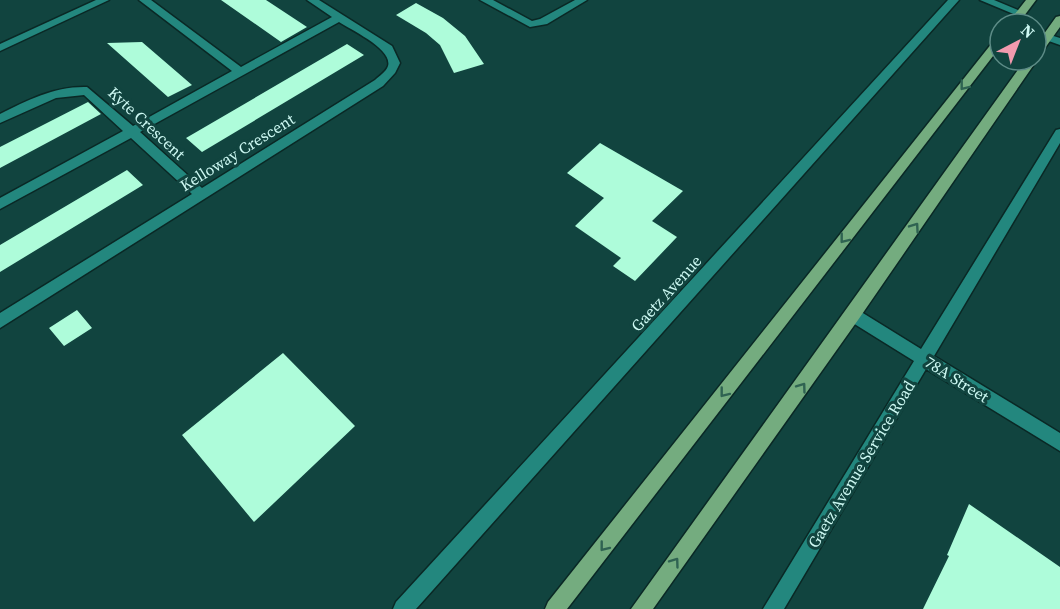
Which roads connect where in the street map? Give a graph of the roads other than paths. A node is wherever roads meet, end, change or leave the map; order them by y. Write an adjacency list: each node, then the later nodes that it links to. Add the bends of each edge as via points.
1 (104, 0): 14 (street)
2 (144, 0): 16 (street)
3 (312, 0): 11 (street, Kelloway Crescent)
4 (485, 0): 5 (street, via 530,24 543,22)
5 (582, 0)
6 (954, 0): 27 (street, Gaetz Avenue)
7 (985, 0): 9 (street)
8 (1031, 0): 10 (main road)
9 (1017, 12)
10 (1021, 12)
11 (340, 17): 16 (street); 21 (street, Kelloway Crescent, via 395,56 389,74)
12 (1060, 19): 13 (main road)
13 (1048, 36)
14 (0, 48)
15 (988, 54): 28 (main road, one-way to 28)
16 (239, 71): 19 (street)
17 (1023, 72): 23 (main road, one-way to 17)
18 (0, 119): 19 (street, Kyte Crescent, via 47,96 75,89 95,96)
19 (132, 131): 21 (street, Kyte Crescent); 22 (street)
20 (1060, 133): 25 (street, Gaetz Avenue Service Road)
21 (200, 195): 24 (street, Kelloway Crescent)
22 (0, 204)
23 (853, 315): 25 (street, 78A Street); 29 (main road, one-way to 23)
24 (0, 321)
25 (925, 360): 26 (street, 78A Street); 30 (street, Gaetz Avenue Service Road)
26 (1060, 443)
27 (403, 609)
28 (555, 609)
29 (641, 609)
30 (773, 609)

